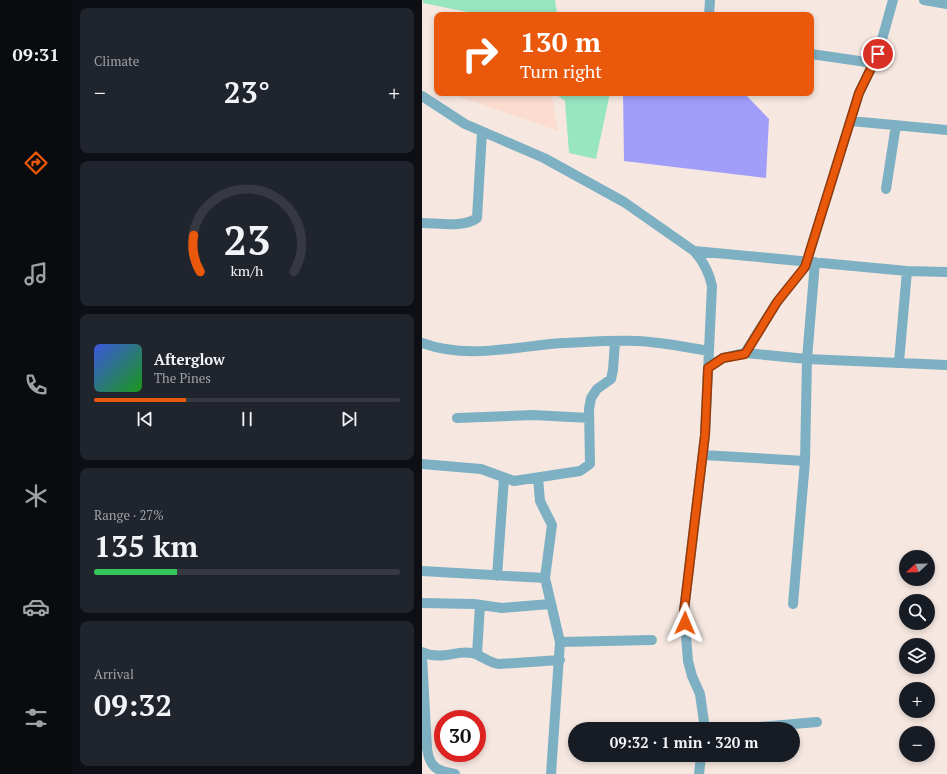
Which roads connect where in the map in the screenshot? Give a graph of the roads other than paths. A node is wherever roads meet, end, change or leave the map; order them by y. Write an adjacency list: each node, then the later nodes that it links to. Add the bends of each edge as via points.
1 (710, 0): 5 (street)
2 (893, 0): 7 (street, via 878,54)
3 (924, 0): 4 (street)
4 (947, 4)
5 (709, 12)
6 (814, 54): 7 (street)
7 (873, 63): 9 (street)
8 (422, 96): 12 (street)
9 (850, 121): 10 (street); 16 (street)
10 (896, 125): 11 (street); 13 (street)
11 (947, 130)
12 (482, 132): 14 (street, via 477,218 472,222 461,223); 15 (street, via 544,158 624,202)
13 (886, 189)
14 (422, 223)
15 (694, 252): 16 (street); 21 (street, via 709,273 712,286)
16 (811, 262): 17 (street); 22 (street, via 777,302); 23 (street)
17 (907, 271): 18 (street); 24 (street)
18 (947, 272)
19 (615, 342): 20 (street, via 563,343 520,349 464,352 439,350); 21 (street, via 653,342); 28 (street, via 611,378 590,398)
20 (422, 343)
21 (709, 351): 26 (street)
22 (745, 354): 23 (street); 26 (street, via 723,358)
23 (807, 359): 24 (street); 30 (street)
24 (899, 362): 25 (street)
25 (947, 365)
26 (708, 368): 29 (street)
27 (457, 418): 28 (street, via 533,415)
28 (589, 418): 33 (street, via 591,454 587,468 580,472)
29 (703, 455): 30 (street); 47 (street, via 684,611 688,661 700,694)
30 (805, 461): 39 (street)
31 (422, 464): 32 (street, via 481,469)
32 (504, 478): 33 (street, via 514,481); 35 (street)
33 (538, 478): 36 (street, via 540,501 552,525)
34 (422, 570): 35 (street)
35 (497, 576): 36 (street)
36 (545, 578): 38 (street)
37 (422, 603): 40 (street)
38 (550, 604): 40 (street, via 502,608); 42 (street)
39 (792, 604)
40 (480, 605): 44 (street)
41 (652, 640): 42 (street)
42 (560, 642): 46 (street)
43 (422, 652): 44 (street, via 439,657)
44 (477, 654): 46 (street, via 490,663 499,664)
45 (422, 656): 52 (street, via 429,762 437,769)
46 (560, 660): 53 (street)
47 (704, 722)
48 (817, 722): 49 (street)
49 (800, 723)
50 (701, 762): 51 (street)
51 (702, 772)
52 (455, 774)
53 (551, 774)

